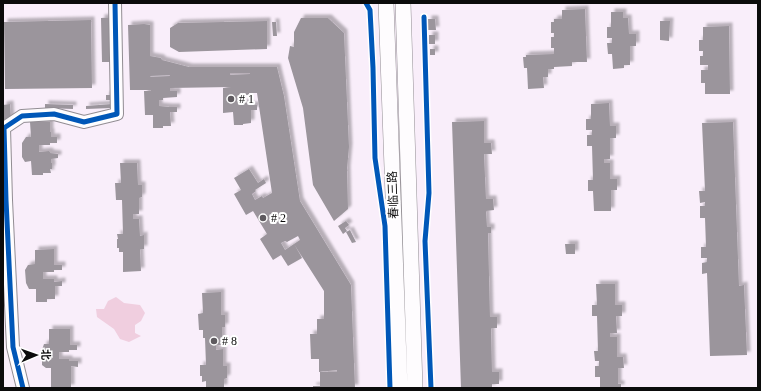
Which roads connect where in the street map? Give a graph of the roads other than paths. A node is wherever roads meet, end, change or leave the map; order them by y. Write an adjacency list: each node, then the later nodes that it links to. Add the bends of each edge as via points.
1 (115, 3): 4 (street, via 117,114 84,122 54,114 22,116 4,128 13,347)
2 (386, 3): 5 (street, 春临三路)
3 (403, 3): 6 (street, 春临三路)
4 (24, 388)
5 (400, 388)
6 (416, 388)

